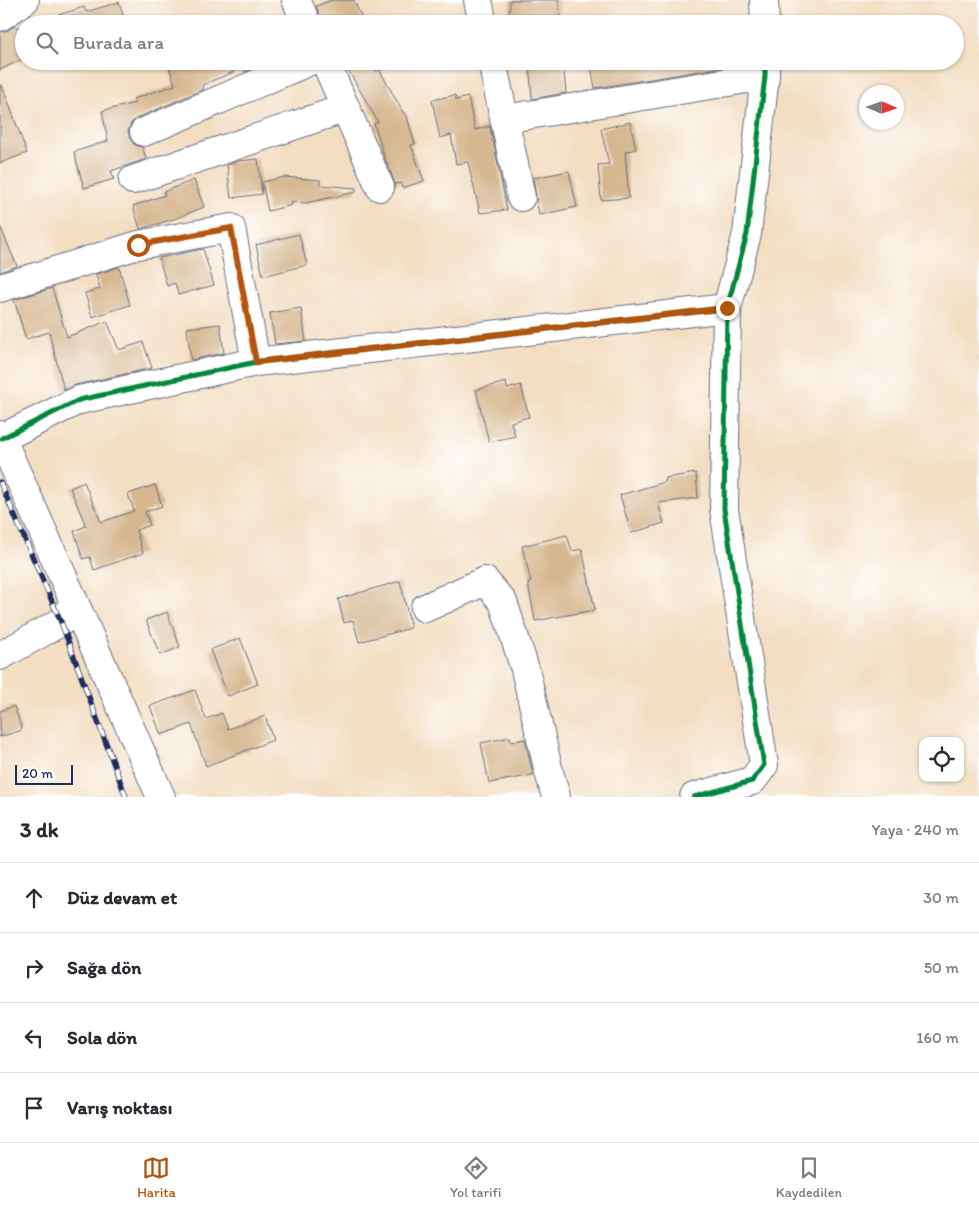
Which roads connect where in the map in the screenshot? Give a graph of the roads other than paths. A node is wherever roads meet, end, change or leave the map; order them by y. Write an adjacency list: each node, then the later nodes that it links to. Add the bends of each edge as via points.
1 (296, 0): 4 (street)
2 (478, 0): 5 (street)
3 (764, 0): 6 (street)
4 (303, 15)
5 (481, 15)
6 (765, 15)
7 (289, 70): 14 (street)
8 (329, 70): 12 (street)
9 (494, 70): 13 (street)
10 (760, 70): 13 (street)
11 (765, 70): 19 (street, via 748,234)
12 (346, 108): 15 (street); 16 (street)
13 (504, 119): 17 (street)
14 (144, 132)
15 (133, 180)
16 (380, 187)
17 (521, 197)
18 (0, 288): 20 (street, via 138,245 231,228)
19 (727, 308): 20 (street); 27 (street, via 724,509 764,765 752,781)
20 (256, 362): 21 (street, via 79,400)
21 (1, 437): 22 (street)
22 (73, 600): 24 (street, via 70,611 61,622); 25 (street)
23 (425, 608): 26 (street, via 485,580 503,602 525,669)
24 (8, 651)
25 (161, 797)
26 (556, 797)
27 (694, 797)

